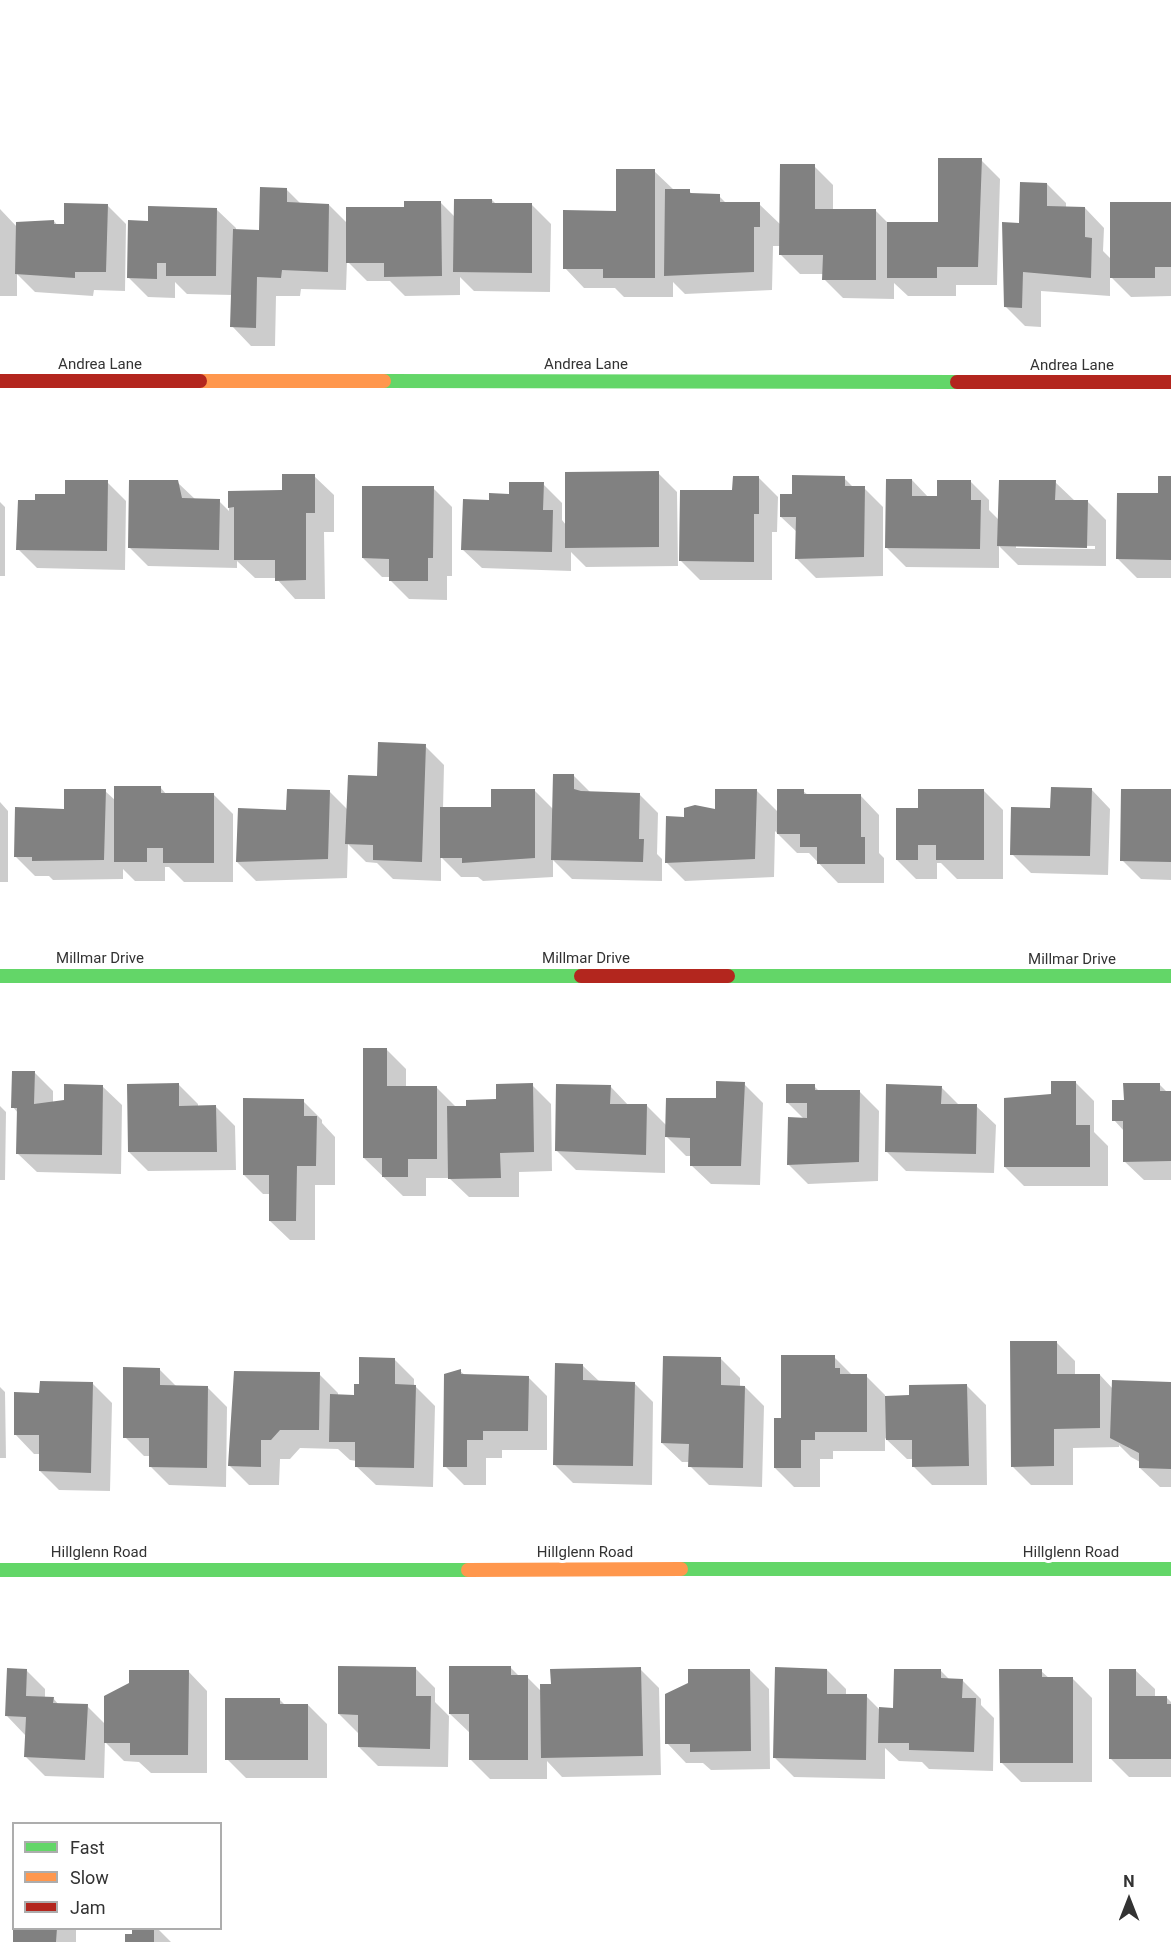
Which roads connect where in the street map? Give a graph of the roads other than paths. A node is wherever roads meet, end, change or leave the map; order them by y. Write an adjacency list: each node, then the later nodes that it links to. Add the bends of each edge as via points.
1 (0, 381): 2 (street, Andrea Lane)
2 (1171, 382)
3 (0, 976): 4 (street, Millmar Drive)
4 (1171, 976)
5 (1171, 1569): 6 (street, Hillglenn Road)
6 (0, 1570)

